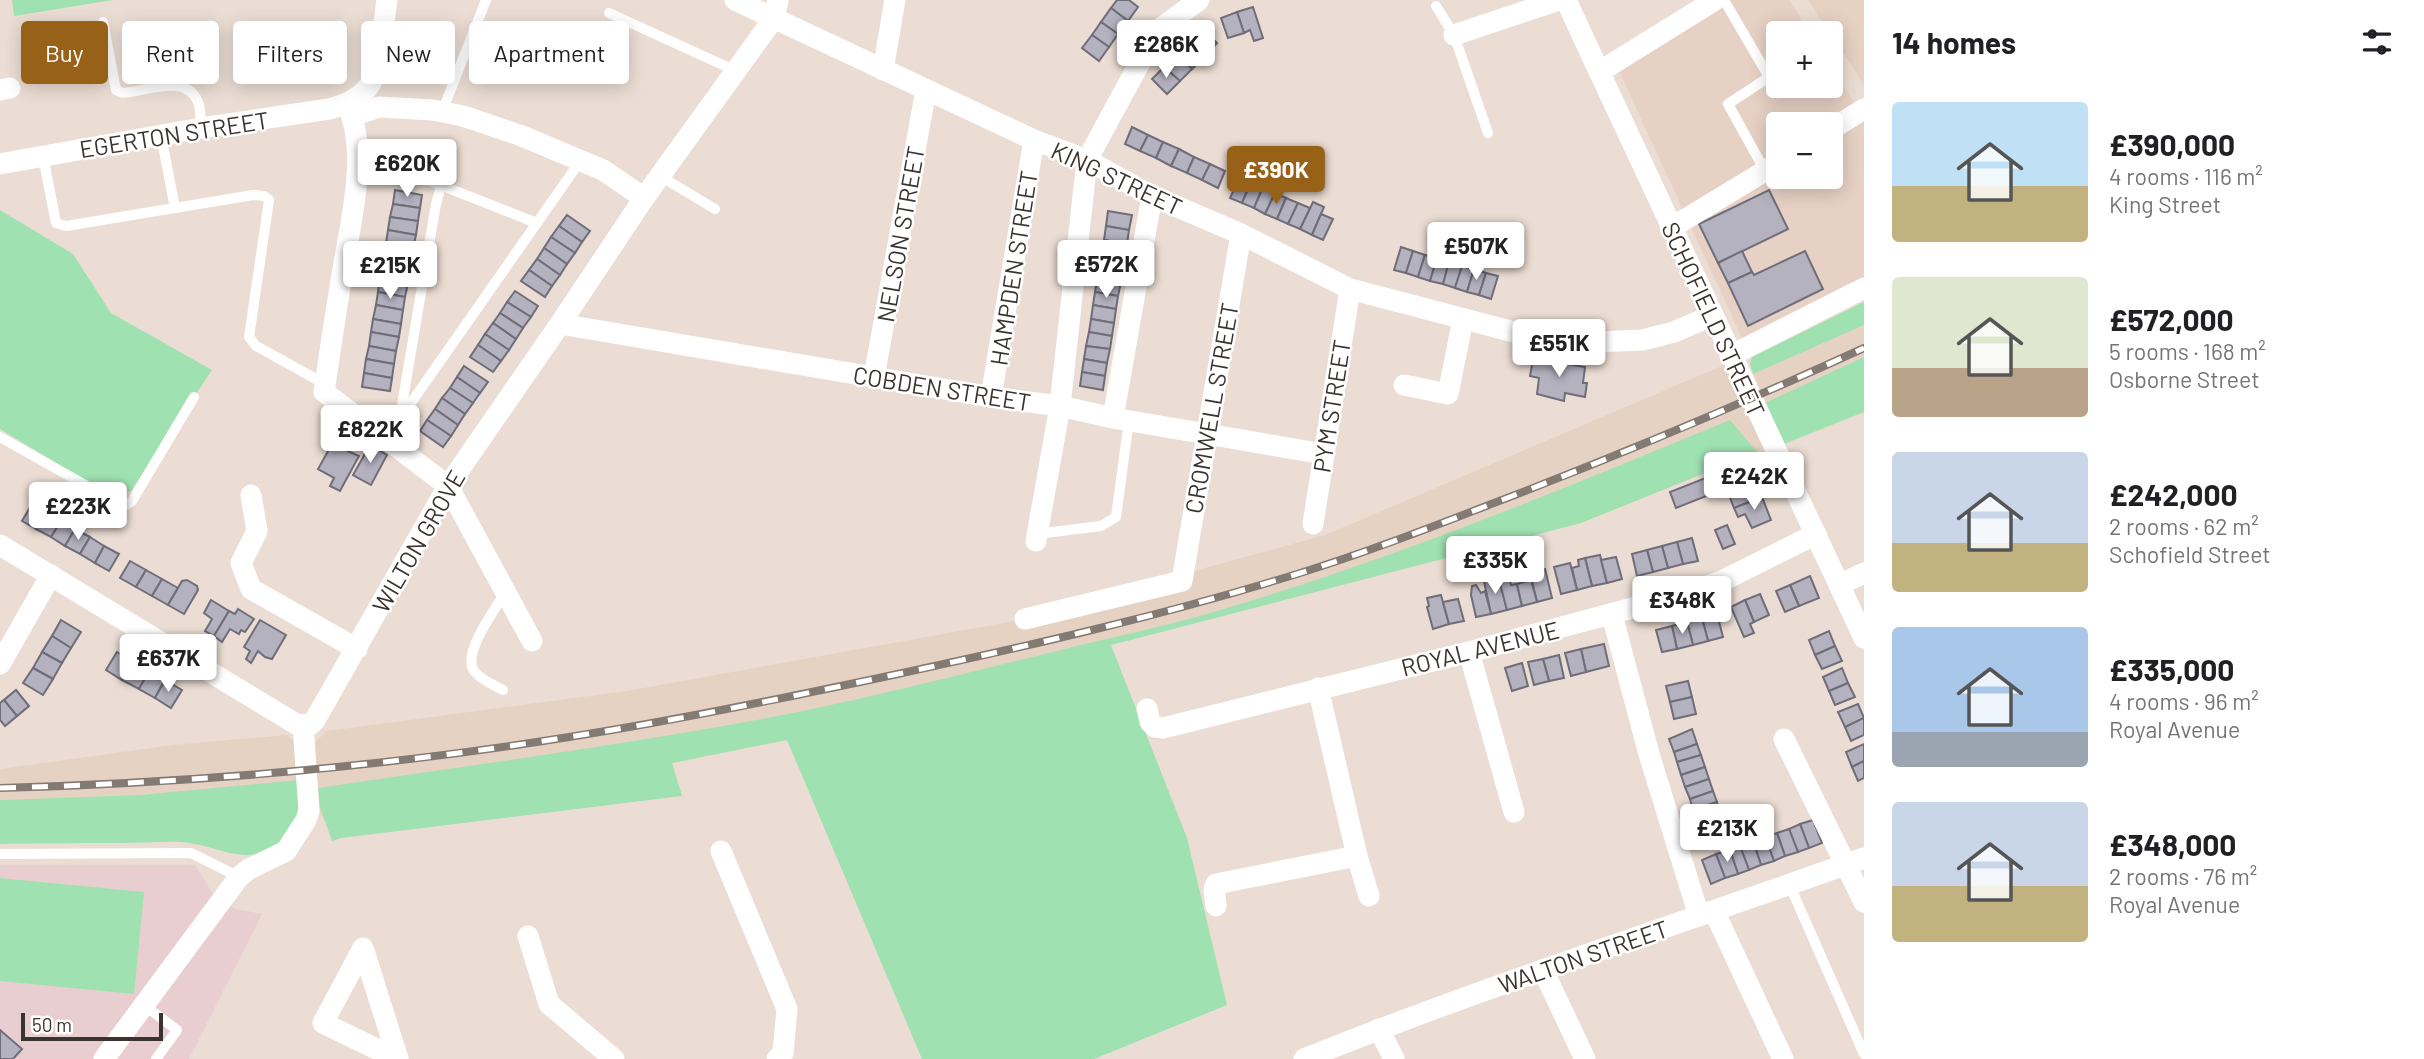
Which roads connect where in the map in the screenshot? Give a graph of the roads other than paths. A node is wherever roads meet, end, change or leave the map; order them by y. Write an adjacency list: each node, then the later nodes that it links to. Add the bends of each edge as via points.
1 (387, 0): 20 (street, via 372,82)
2 (486, 0): 21 (lane)
3 (735, 0): 11 (street, KING STREET)
4 (895, 0): 15 (street)
5 (1199, 0): 30 (street, via 1157,31)
6 (1559, 0): 13 (street)
7 (1566, 0): 17 (street, SCHOFIELD STREET)
8 (1715, 0): 17 (street)
9 (1724, 0): 28 (lane, via 1769,77 1728,104)
10 (1436, 6): 13 (lane)
11 (776, 9): 15 (street, KING STREET); 16 (street, WILTON GROVE)
12 (609, 13): 16 (lane)
13 (1454, 35): 24 (lane)
14 (108, 48): 23 (lane, via 116,90 186,87 198,103)
15 (883, 70): 18 (street, KING STREET)
16 (736, 71): 34 (street, WILTON GROVE)
17 (1599, 72): 41 (street, SCHOFIELD STREET)
18 (926, 90): 26 (street, KING STREET); 49 (street, NELSON STREET)
19 (1864, 109): 22 (street)
20 (350, 110): 21 (street, EGERTON STREET, via 379,107); 23 (street, EGERTON STREET, via 329,109); 32 (street)
21 (442, 112): 29 (street, EGERTON STREET, via 522,136)
22 (1843, 122)
23 (201, 128): 25 (street, EGERTON STREET)
24 (1488, 133)
25 (161, 135): 27 (street, EGERTON STREET); 38 (lane)
26 (1034, 140): 30 (street, KING STREET); 53 (street, HAMPDEN STREET)
27 (43, 156): 31 (street, EGERTON STREET); 38 (lane, via 56,223 66,226)
28 (1766, 158)
29 (580, 160): 37 (street, EGERTON STREET); 40 (lane)
30 (1087, 160): 36 (street, KING STREET); 54 (street)
31 (0, 164)
32 (356, 170): 35 (lane); 50 (street)
33 (1766, 171): 41 (street)
34 (660, 176): 37 (street, WILTON GROVE); 39 (lane)
35 (441, 186): 40 (lane); 56 (lane)
36 (1152, 196): 42 (street, KING STREET); 55 (street)
37 (644, 198): 47 (street, WILTON GROVE)
38 (175, 208): 50 (lane, via 253,195 269,200 249,337 256,346)
39 (715, 209)
40 (537, 223): 56 (lane)
41 (1671, 228): 45 (street, SCHOFIELD STREET)
42 (1241, 234): 44 (street, KING STREET); 57 (street, CROMWELL STREET)
43 (1864, 288): 48 (street)
44 (1350, 289): 46 (street, KING STREET); 60 (street, PYM STREET)
45 (1711, 316): 46 (street, KING STREET, via 1642,340 1574,343); 48 (street, SCHOFIELD STREET)
46 (1463, 319): 51 (street, via 1448,394)
47 (560, 324): 49 (street, COBDEN STREET); 61 (street, WILTON GROVE)
48 (1730, 356): 64 (street, SCHOFIELD STREET)
49 (874, 377): 53 (street, COBDEN STREET)
50 (325, 384): 59 (street, via 324,391)
51 (1405, 385)
52 (194, 397): 58 (lane, via 126,505)
53 (992, 397): 54 (street, COBDEN STREET)
54 (1060, 406): 55 (street, COBDEN STREET); 65 (street)
55 (1121, 419): 57 (street, COBDEN STREET); 65 (lane, via 1116,517 1101,526)
56 (399, 421): 59 (lane)
57 (1207, 434): 60 (street, COBDEN STREET); 72 (street, CROMWELL STREET, via 1182,581)
58 (0, 436)
59 (387, 441): 61 (street)
60 (1324, 454): 63 (street, PYM STREET)
61 (447, 486): 70 (street); 75 (street, WILTON GROVE)
62 (251, 495): 75 (street, via 257,531 241,563 251,589)
63 (1313, 524)
64 (1816, 534): 69 (street, SCHOFIELD STREET); 71 (street, ROYAL AVENUE, via 1723,581)
65 (1036, 538)
66 (0, 545): 68 (street)
67 (1864, 573): 69 (street)
68 (51, 575): 77 (street); 81 (street)
69 (1839, 585): 73 (street, SCHOFIELD STREET)
70 (505, 592): 74 (street); 79 (lane, via 471,652 470,664 476,674)
71 (1612, 615): 76 (street, ROYAL AVENUE); 93 (street, via 1648,754)
72 (1025, 618)
73 (1864, 638)
74 (532, 641)
75 (357, 649): 81 (street, WILTON GROVE, via 316,720)
76 (1469, 652): 78 (street, ROYAL AVENUE); 83 (street)
77 (0, 664)
78 (1318, 688): 80 (street, ROYAL AVENUE, via 1163,728 1150,722); 86 (street)
79 (503, 690)
80 (1147, 709)
81 (303, 725): 88 (street, via 306,820 286,851)
82 (1784, 739): 87 (street)
83 (1514, 812)
84 (721, 850): 103 (street, via 787,1009 783,1053)
85 (0, 854): 88 (lane, via 191,853)
86 (1357, 856): 90 (street); 92 (street, via 1216,884)
87 (1855, 861): 89 (street, WALTON STREET); 91 (street)
88 (239, 877): 96 (street)
89 (1790, 886): 93 (street, WALTON STREET); 98 (lane)
90 (1369, 896)
91 (1864, 902)
92 (1216, 906)
93 (1707, 913): 95 (street, WALTON STREET); 107 (street)
94 (528, 936): 102 (street, via 549,1004)
95 (1544, 970): 97 (street, WALTON STREET); 106 (street)
96 (144, 1005): 99 (street); 100 (lane, via 177,1030)
97 (1379, 1029): 104 (street, WALTON STREET); 105 (street)
98 (1864, 1054)
99 (104, 1059)
100 (156, 1059)
101 (397, 1059): 101 (street, via 363,948 323,1023)
102 (614, 1059)
103 (776, 1059)
104 (1304, 1059)
105 (1394, 1059)
106 (1585, 1059)
107 (1783, 1059)

